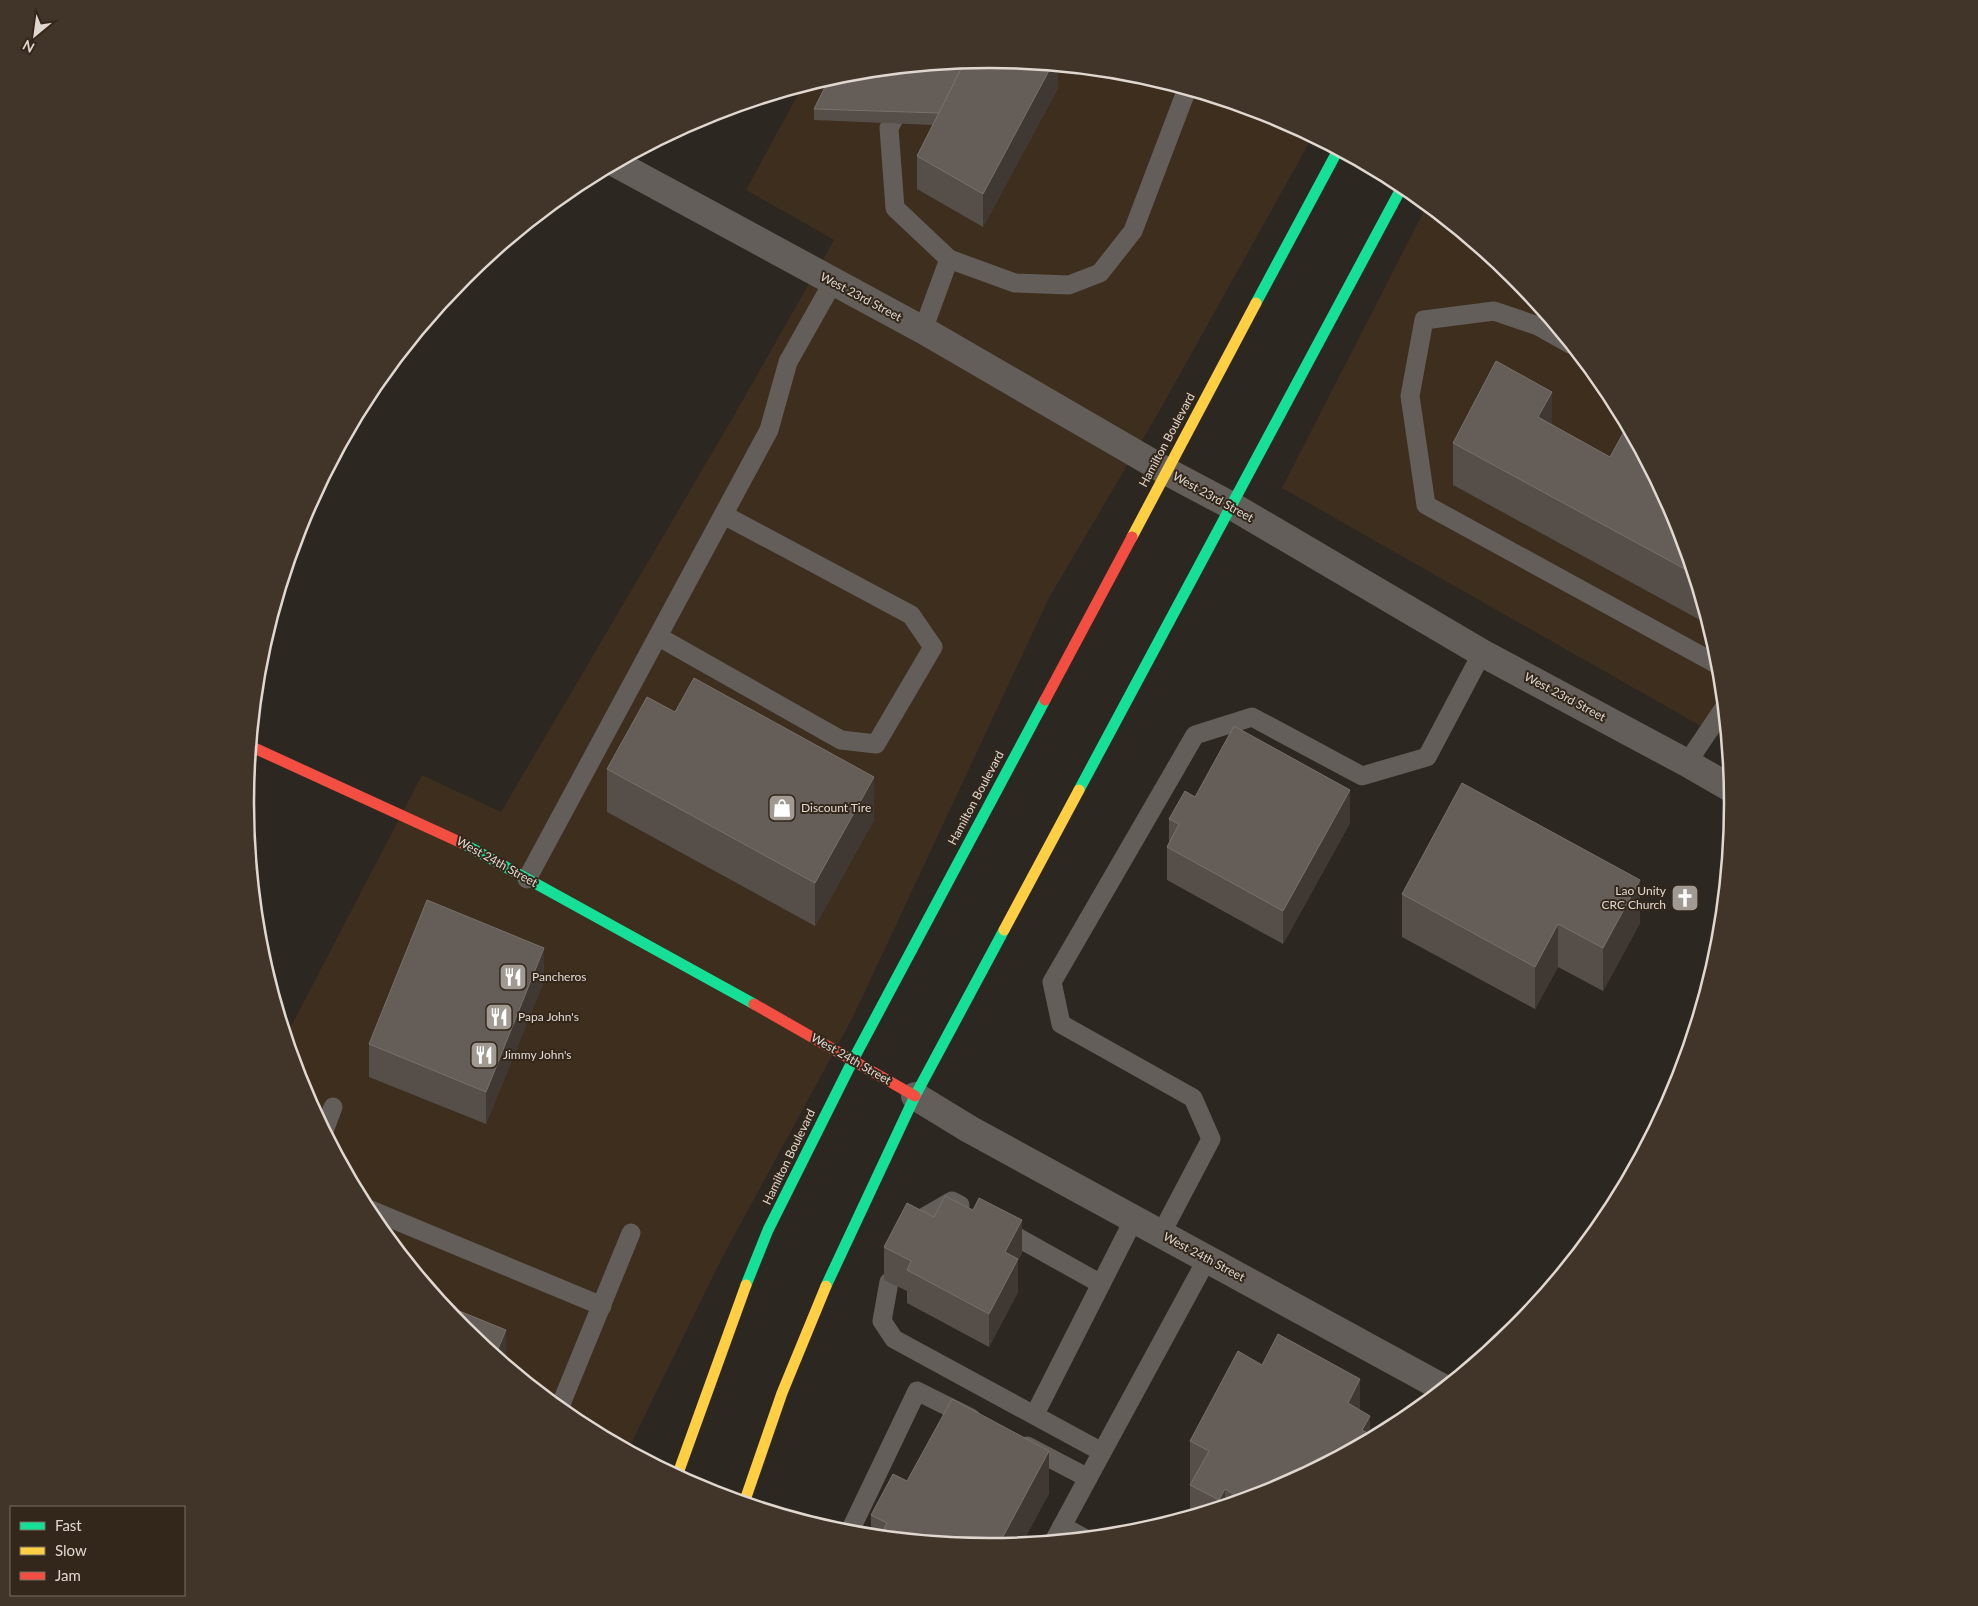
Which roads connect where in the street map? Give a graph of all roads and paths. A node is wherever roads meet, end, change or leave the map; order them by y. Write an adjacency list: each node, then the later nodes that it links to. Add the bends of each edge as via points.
1 (913, 81): 6 (lane, via 889,128 895,208)
2 (1185, 95): 6 (lane, via 1134,231 1100,273 1069,285 1015,283)
3 (1336, 155): 10 (main road, Hamilton Boulevard)
4 (621, 166): 7 (street, West 23rd Street)
5 (1399, 192): 11 (main road)
6 (949, 259): 8 (lane)
7 (833, 282): 8 (street, West 23rd Street); 12 (lane, via 788,362 769,430)
8 (923, 330): 10 (street, West 23rd Street)
9 (1558, 337): 15 (lane, via 1538,326 1494,311 1424,320 1410,396 1426,505)
10 (1166, 471): 11 (street, West 23rd Street); 21 (main road, Hamilton Boulevard)
11 (1232, 506): 14 (street, West 23rd Street); 22 (main road)
12 (724, 515): 13 (lane); 13 (lane, via 911,615 933,647 876,744 841,740)
13 (659, 637): 20 (lane)
14 (1482, 653): 18 (street, West 23rd Street); 28 (lane, via 1427,757 1362,776 1252,717 1195,735 1052,982 1061,1024 1193,1098 1211,1139)
15 (1710, 661)
16 (1719, 716): 18 (lane)
17 (256, 749): 20 (main road, West 24th Street, via 449,836)
18 (1687, 763): 19 (street, West 23rd Street)
19 (1724, 784)
20 (527, 879): 21 (main road, West 24th Street)
21 (853, 1060): 22 (main road, West 24th Street); 40 (main road, Hamilton Boulevard, via 768,1230)
22 (915, 1096): 26 (street, West 24th Street); 42 (main road, via 821,1296 782,1393)
23 (333, 1107): 24 (lane)
24 (327, 1123)
25 (378, 1213): 33 (lane)
26 (1134, 1219): 28 (street, West 24th Street); 32 (lane)
27 (631, 1233): 33 (lane)
28 (1161, 1234): 30 (street, West 24th Street)
29 (913, 1239): 32 (lane, via 926,1216 952,1201)
30 (1207, 1259): 34 (street, West 24th Street); 39 (lane)
31 (890, 1282): 36 (lane, via 882,1321 894,1339)
32 (1101, 1284): 36 (lane)
33 (602, 1306): 35 (lane)
34 (1439, 1385)
35 (563, 1403)
36 (1035, 1414): 39 (lane)
37 (985, 1426): 43 (lane, via 916,1391)
38 (1011, 1438): 41 (lane)
39 (1102, 1452): 41 (lane)
40 (679, 1470)
41 (1088, 1478): 44 (lane)
42 (746, 1497)
43 (853, 1525)
44 (1058, 1533)

